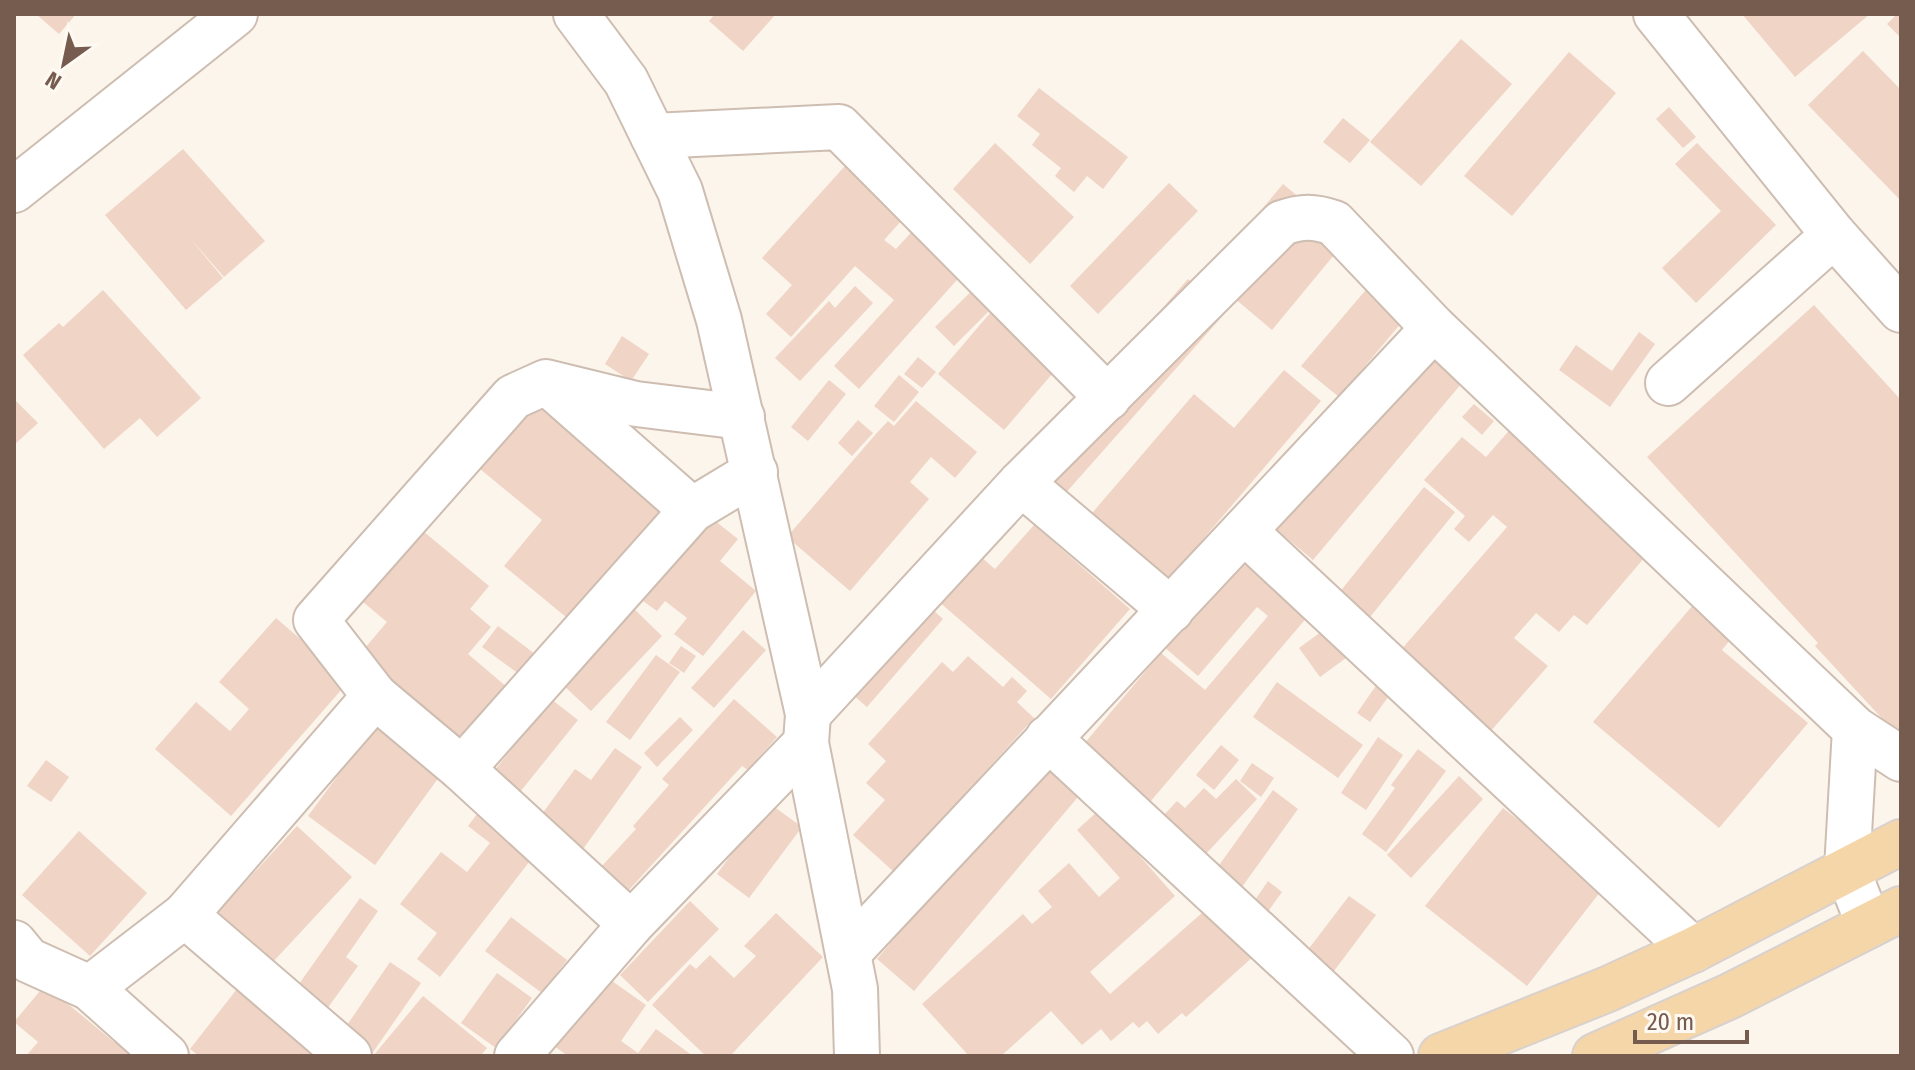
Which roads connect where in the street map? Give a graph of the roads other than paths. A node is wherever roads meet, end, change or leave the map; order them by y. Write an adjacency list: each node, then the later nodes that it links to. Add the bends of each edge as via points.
1 (576, 14): 4 (street, via 626,81)
2 (1656, 14): 6 (street)
3 (225, 17): 5 (street)
4 (653, 136): 11 (street, via 839,127); 12 (street, via 680,191)
5 (14, 190)
6 (1834, 235): 7 (street); 10 (street)
7 (1901, 310)
8 (1434, 328): 11 (street, via 1334,223 1298,217 1282,223); 16 (street); 20 (street)
9 (546, 382): 12 (street, via 636,404); 15 (street); 18 (street, via 513,397 316,620)
10 (1668, 383)
11 (1108, 398): 14 (street)
12 (742, 417): 13 (street)
13 (755, 472): 15 (street); 19 (street)
14 (1021, 483): 17 (street); 19 (street)
15 (692, 510): 23 (street)
16 (1244, 531): 17 (street); 29 (street)
17 (1171, 610): 21 (street)
18 (375, 696): 23 (street); 26 (street)
19 (807, 728): 28 (street); 30 (street)
20 (1855, 729): 22 (street); 25 (street)
21 (1048, 738): 30 (street); 38 (street)
22 (1901, 759)
23 (462, 769): 28 (street)
24 (1901, 842): 25 (main road)
25 (1847, 869): 27 (street); 29 (main road)
26 (185, 915): 32 (street); 35 (street)
27 (1885, 917): 33 (main road)
28 (631, 924): 36 (street)
29 (1693, 950): 39 (main road)
30 (848, 953): 37 (street)
31 (19, 959): 32 (street)
32 (90, 988): 34 (street)
33 (1640, 1047): 40 (main road)
34 (166, 1056)
35 (349, 1056)
36 (517, 1056)
37 (857, 1056)
38 (1391, 1056)
39 (1441, 1056)
40 (1595, 1056)

